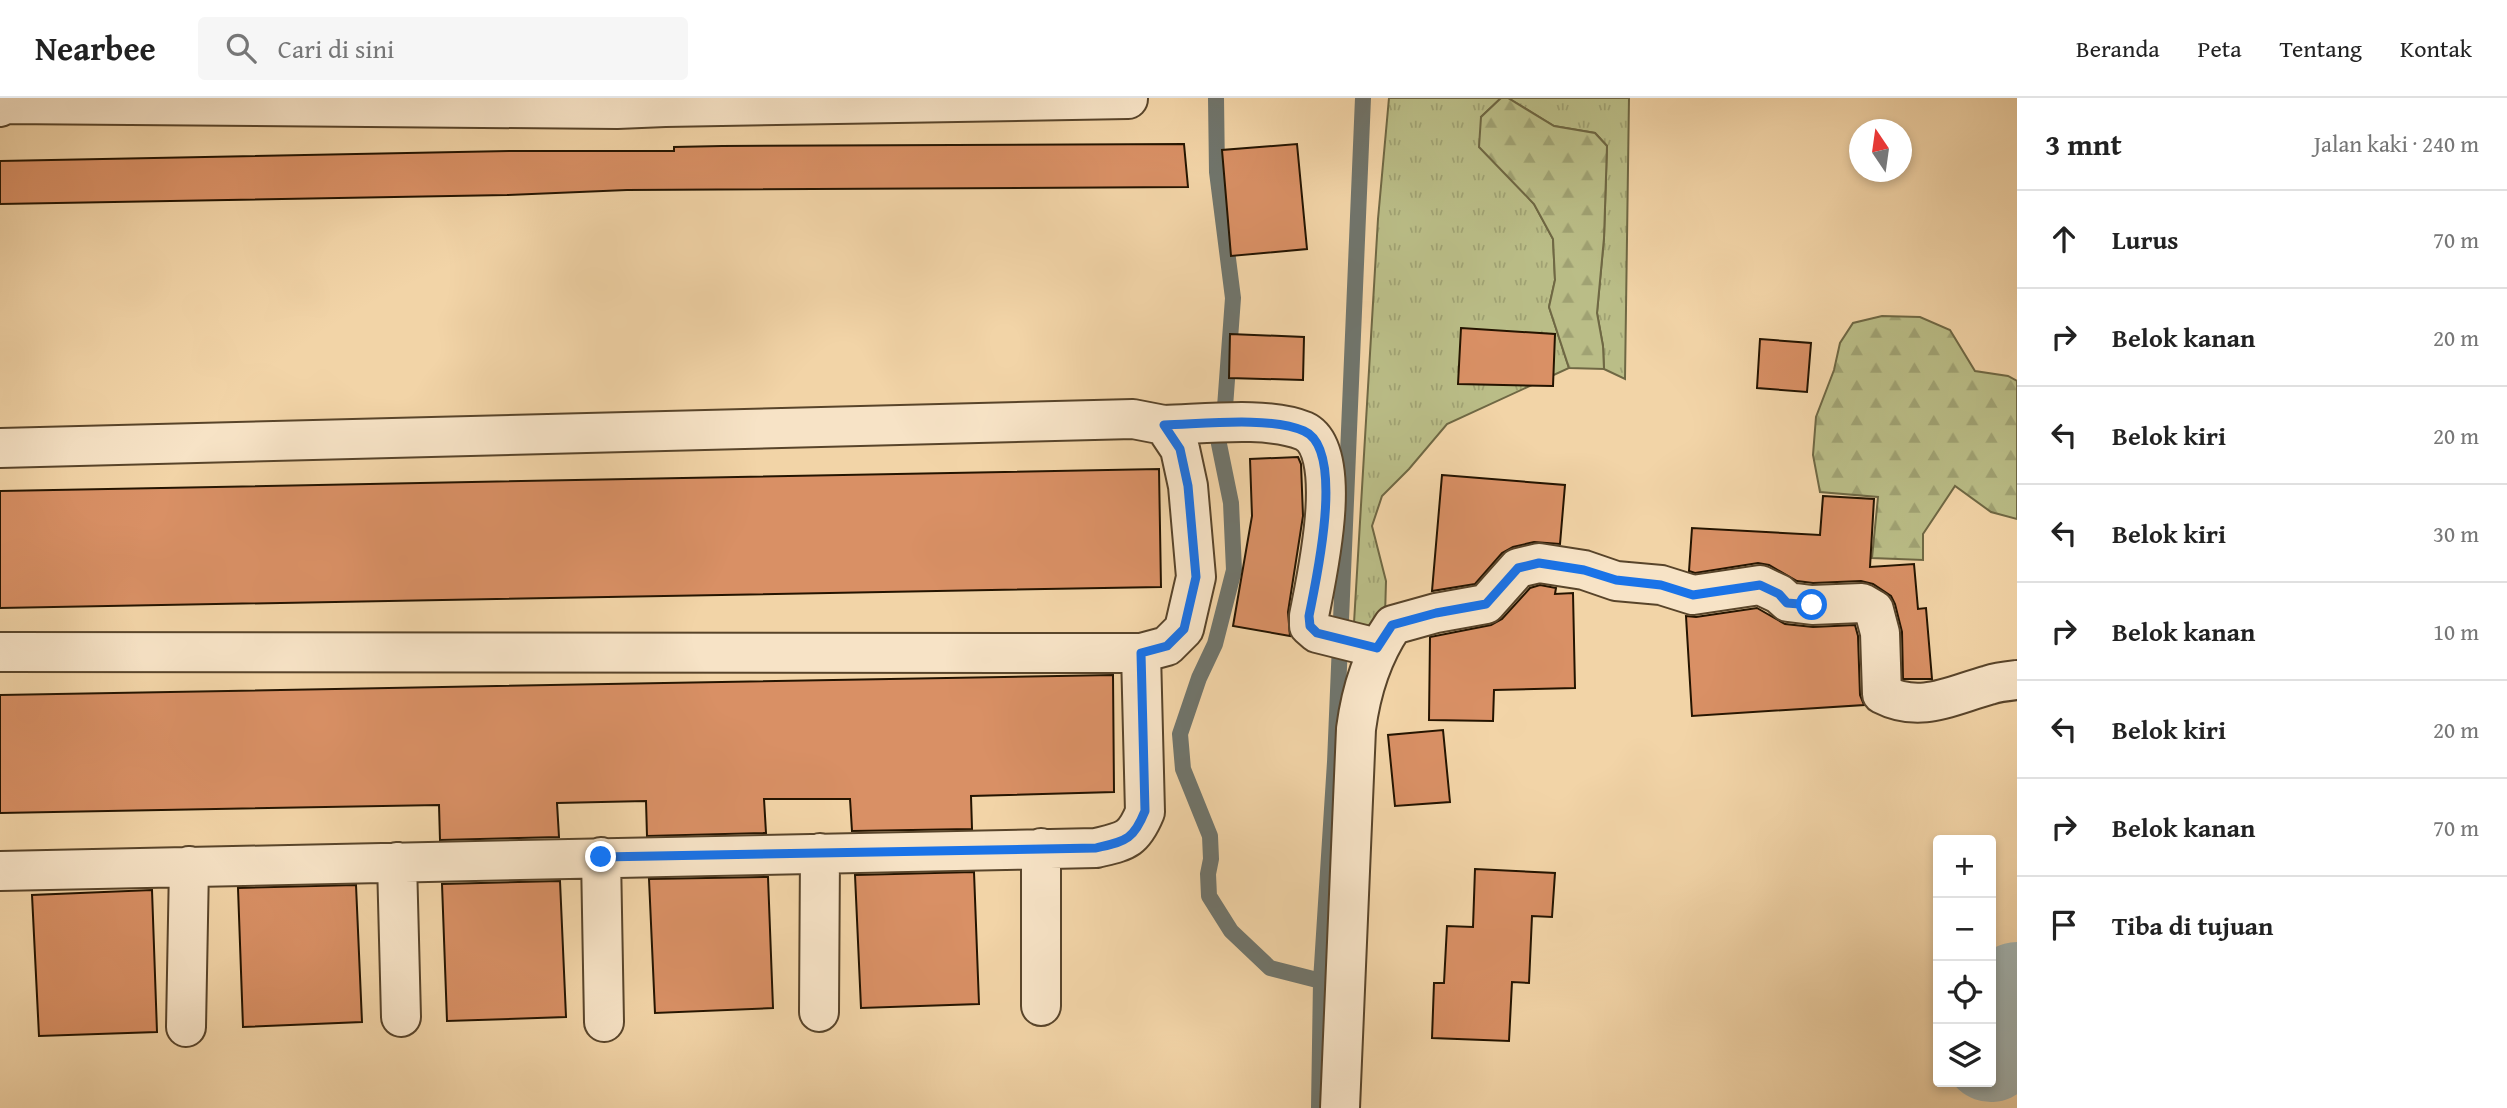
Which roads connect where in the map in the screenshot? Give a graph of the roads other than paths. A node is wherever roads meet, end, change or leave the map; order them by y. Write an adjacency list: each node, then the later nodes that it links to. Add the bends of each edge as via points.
1 (1128, 99): 2 (street)
2 (665, 103): 3 (street, via 617,109)
3 (0, 107)
4 (1164, 425): 5 (street, via 1133,419); 6 (street, via 1273,423 1306,432 1323,452 1325,491 1324,539 1310,626 1317,633); 8 (street, via 1180,449 1188,486 1196,577 1184,629 1167,646)
5 (0, 448)
6 (1372, 647): 9 (street, via 1392,625 1486,604 1518,568 1539,563 1693,595 1760,585 1787,603 1862,603 1874,610 1880,633 1882,694 1895,701 1930,703); 21 (street, via 1356,729)
7 (0, 652): 8 (street)
8 (1141, 653): 10 (street, via 1145,811 1138,830 1123,841 1096,848)
9 (2017, 680)
10 (1041, 848): 11 (street); 16 (street)
11 (820, 853): 12 (street); 17 (street)
12 (601, 857): 13 (street); 19 (street)
13 (397, 862): 14 (street); 18 (street)
14 (189, 866): 15 (street); 20 (street)
15 (0, 871)
16 (1041, 1006)
17 (819, 1012)
18 (401, 1017)
19 (604, 1022)
20 (186, 1027)
21 (1340, 1108)

